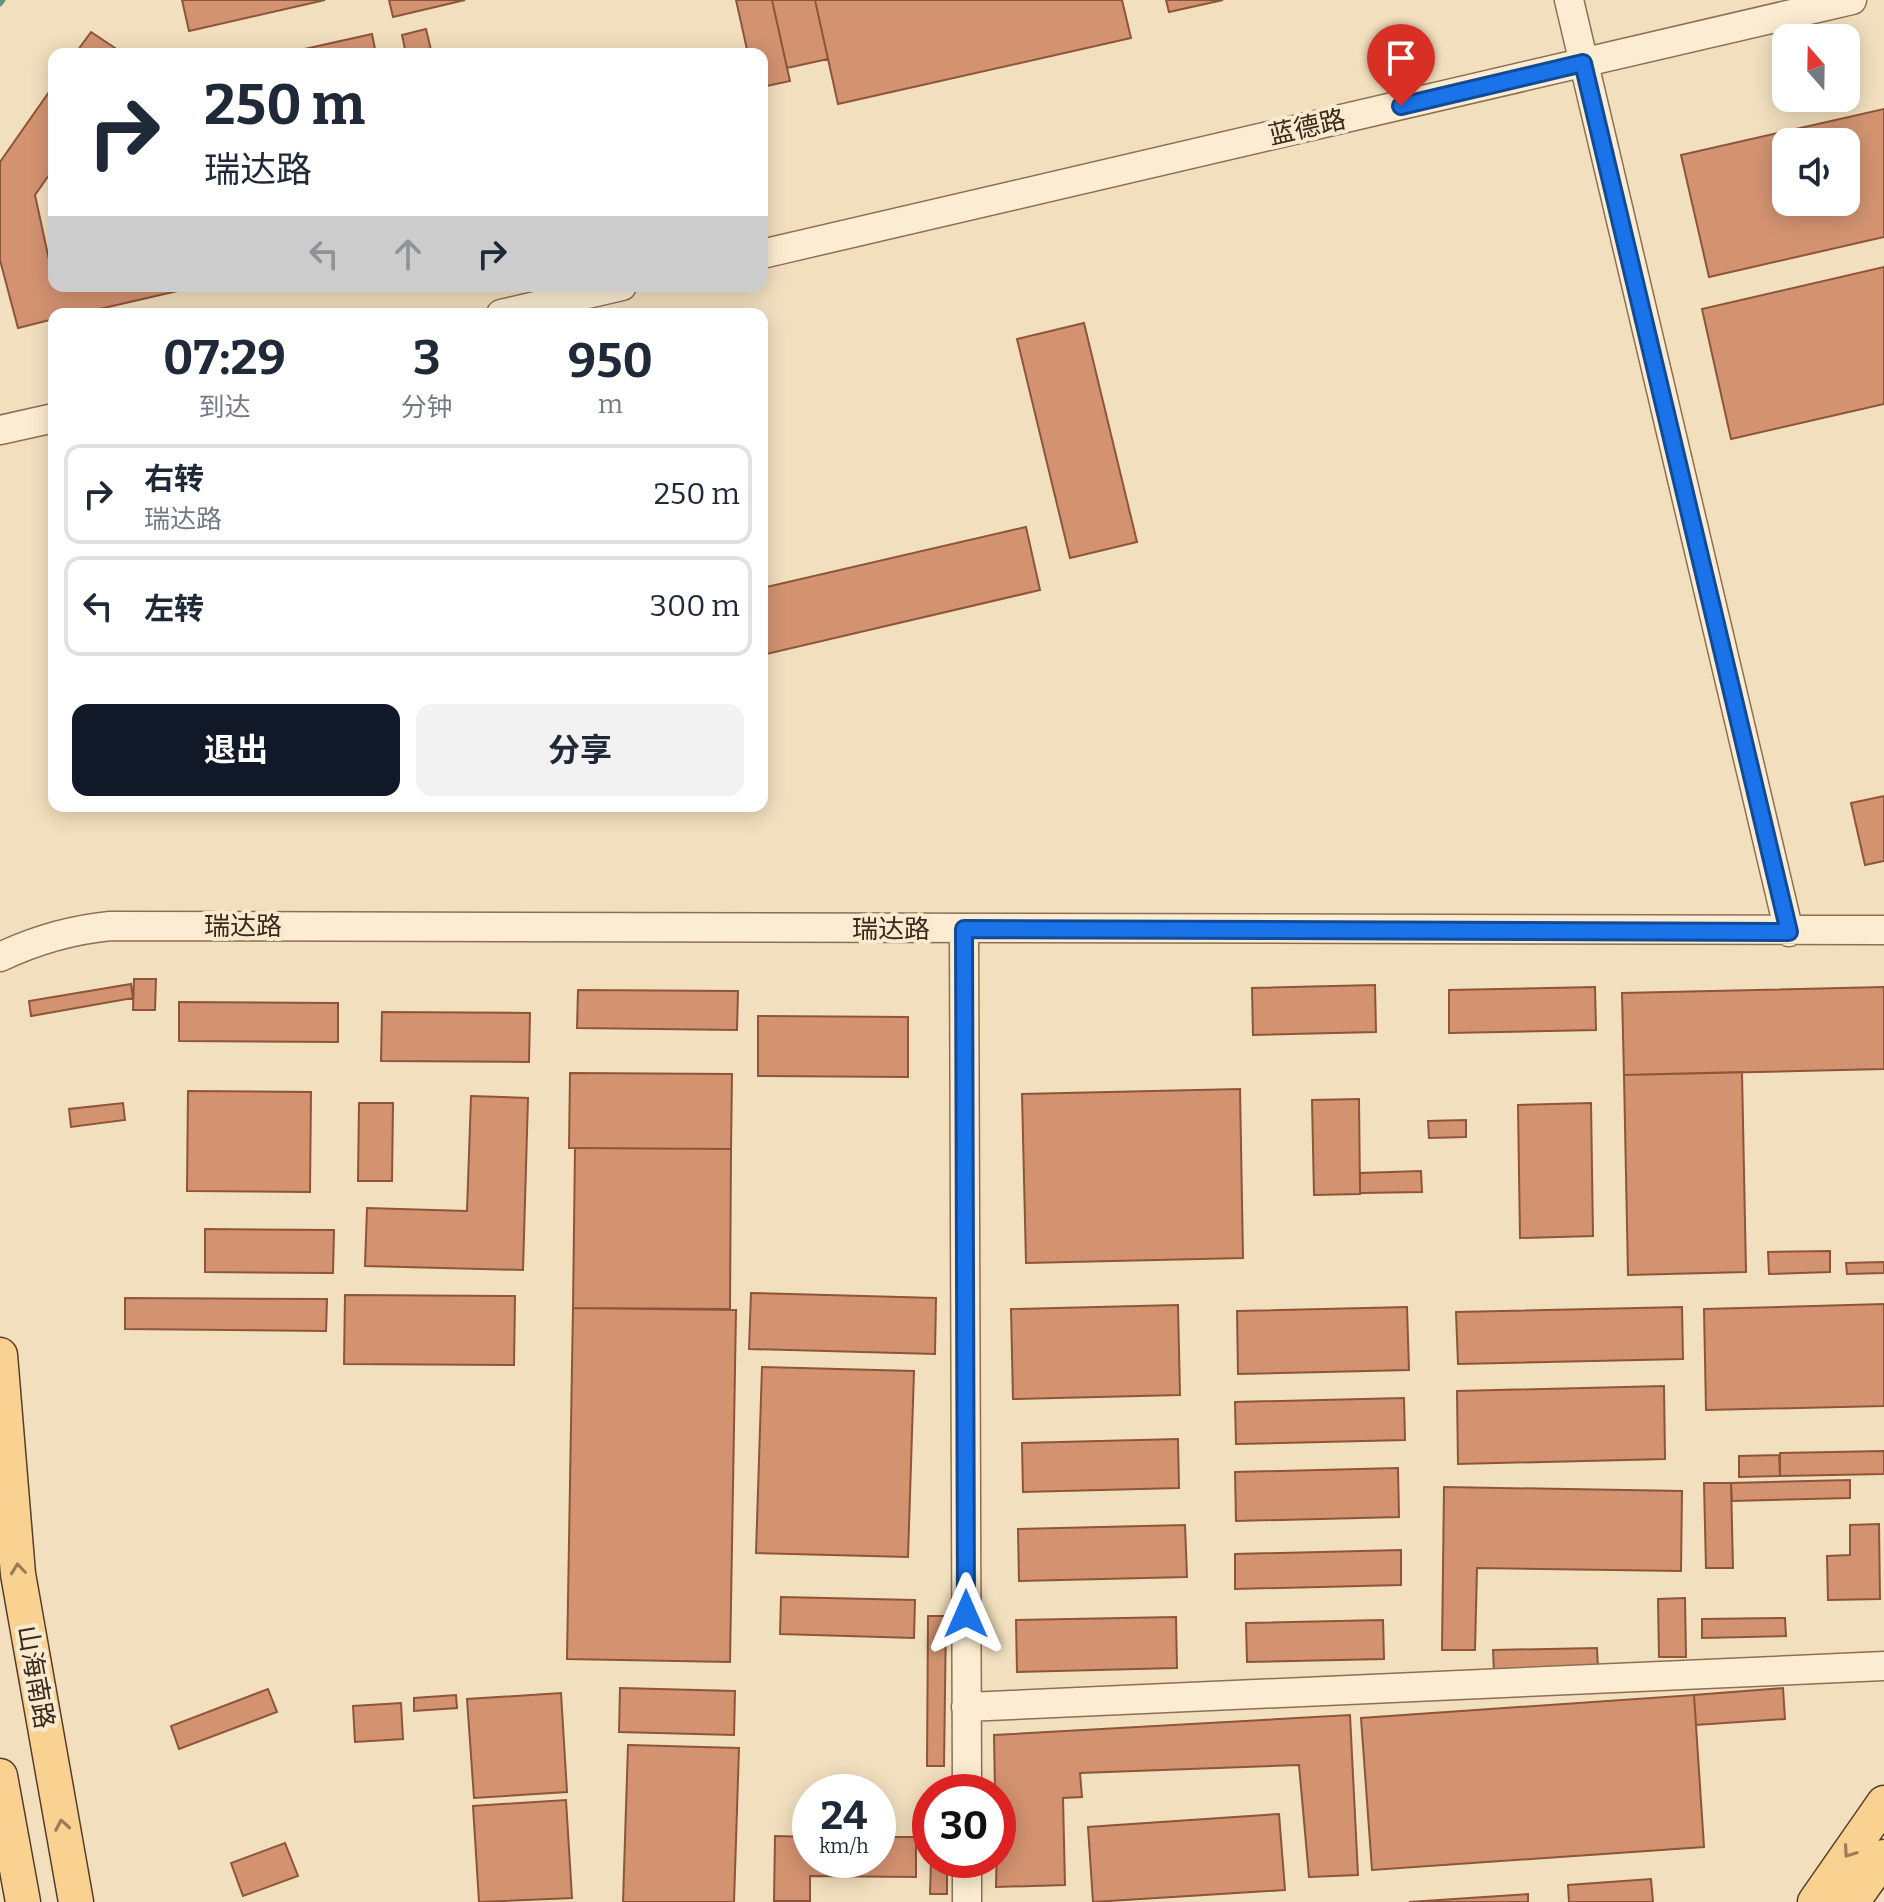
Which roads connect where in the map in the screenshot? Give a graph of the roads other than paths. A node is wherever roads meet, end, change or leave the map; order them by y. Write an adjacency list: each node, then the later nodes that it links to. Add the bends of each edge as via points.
1 (1569, 0): 3 (street)
2 (1852, 0): 3 (street, 蓝德路)
3 (1583, 63): 4 (street, 蓝德路); 11 (street)
4 (768, 253)
5 (596, 292): 6 (street)
6 (527, 308)
7 (48, 419): 8 (street)
8 (0, 430)
9 (964, 929): 11 (street, 瑞达路); 12 (street, 瑞达路, via 110,926 74,929); 15 (street)
10 (1884, 930): 11 (street, 瑞达路)
11 (1789, 932)
12 (0, 957)
13 (0, 1355): 22 (main road, 山海南路, one-way to 13, via 18,1574)
14 (1884, 1666): 15 (street)
15 (966, 1707): 16 (street)
16 (967, 1774)
17 (0, 1776): 21 (main road)
18 (1884, 1803): 24 (main road, one-way to 24)
19 (1884, 1857): 25 (main road)
20 (967, 1878): 23 (street)
21 (23, 1902)
22 (76, 1902)
23 (967, 1902)
24 (1815, 1902)
25 (1852, 1902)

